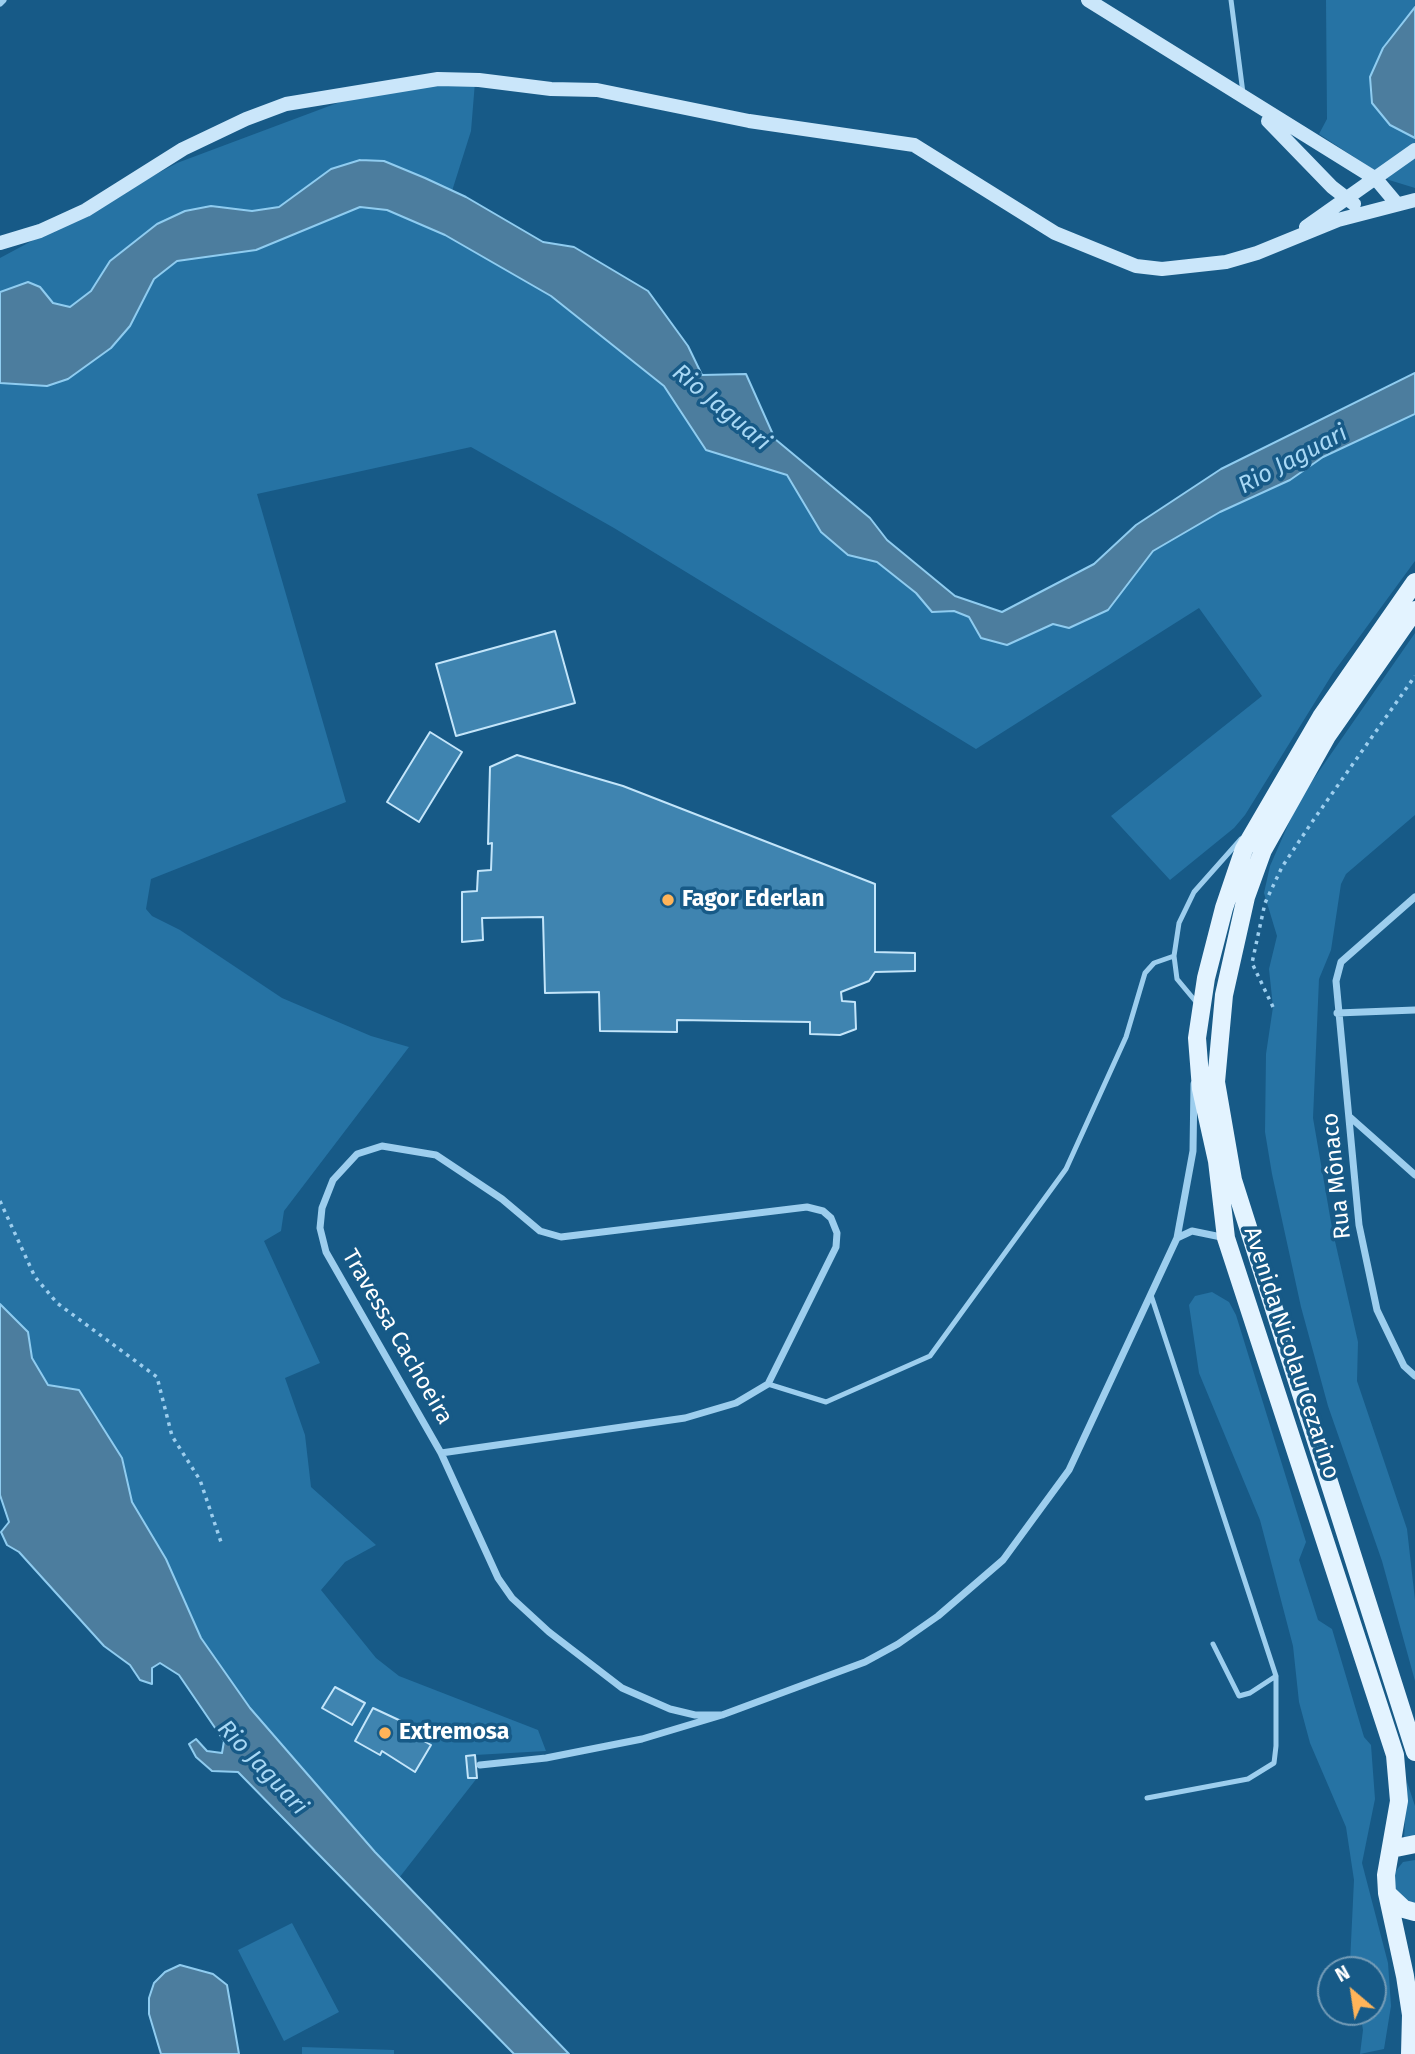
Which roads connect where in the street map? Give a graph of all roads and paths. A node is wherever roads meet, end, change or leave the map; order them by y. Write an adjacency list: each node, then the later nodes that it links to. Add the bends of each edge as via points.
1 (1088, 0): 3 (main road)
2 (1231, 0): 3 (lane)
3 (1249, 103): 5 (main road); 6 (main road)
4 (1412, 152): 5 (main road)
5 (1376, 180): 6 (main road); 8 (main road)
6 (1346, 199): 9 (main road); 10 (main road)
7 (1414, 200): 8 (main road)
8 (1397, 204): 9 (main road)
9 (1367, 212): 10 (main road)
10 (1288, 240): 11 (main road, via 1226,261 1162,269 1136,266 1055,233 914,145 749,121 597,90 438,79 286,104 183,149 86,210 40,232)
11 (0, 243)
12 (1415, 582): 15 (main road, Avenida Nicolau Cezarino, via 1321,718)
13 (1415, 610): 36 (main road, Avenida Nicolau Cezarino, via 1327,736 1263,850 1246,897 1224,995 1216,1082 1233,1180)
14 (1415, 677): 19 (path, via 1282,867 1265,903 1252,962)
15 (1269, 808): 17 (lane, via 1194,892 1179,923); 18 (main road, Avenida Nicolau Cezarino, via 1244,849 1224,908)
16 (1415, 897): 21 (street, Rua Mônaco, via 1341,961)
17 (1174, 956): 18 (lane, via 1177,979); 30 (lane, via 1154,963 1145,973 1126,1037 1066,1169 930,1356 826,1402)
18 (1201, 1007): 22 (main road, Avenida Nicolau Cezarino)
19 (1273, 1007)
20 (1415, 1010): 21 (street)
21 (1337, 1013): 23 (street, Rua Mônaco)
22 (1197, 1038): 26 (street, via 1193,1151); 27 (main road, Avenida Nicolau Cezarino)
23 (1350, 1118): 24 (street); 29 (street, Rua Mônaco, via 1359,1225 1377,1310 1404,1366)
24 (1415, 1175)
25 (0, 1201): 32 (path, via 35,1277 57,1303 157,1377 172,1436 200,1479)
26 (1177, 1238): 27 (street, via 1192,1231); 28 (street)
27 (1226, 1238): 40 (main road, Avenida Nicolau Cezarino, via 1390,1735 1399,1801)
28 (1150, 1295): 34 (lane); 35 (street, via 1069,1470 1003,1560 898,1644 865,1662)
29 (1415, 1376)
30 (768, 1384): 31 (street, via 736,1404 685,1418); 31 (street, Travessa Cachoeira, via 836,1247 837,1233 823,1211 807,1207 561,1237 540,1231 436,1155 382,1146 357,1154 334,1180 322,1208 320,1228 326,1252)
31 (441, 1453): 35 (street, Travessa Cachoeira, via 498,1578 529,1616 622,1688 670,1709)
32 (222, 1545)
33 (1213, 1644): 34 (lane, via 1239,1696)
34 (1276, 1676): 38 (lane, via 1274,1763 1248,1779)
35 (722, 1715): 37 (street, via 642,1739 546,1758)
36 (1415, 1752)
37 (480, 1765)
38 (1147, 1798)
39 (1415, 1844): 40 (main road)
40 (1391, 1849): 41 (main road, Avenida Nicolau Cezarino)
41 (1387, 1893): 42 (main road, via 1404,1909); 43 (main road, Avenida Nicolau Cezarino, via 1411,2015)
42 (1415, 1912)
43 (1410, 2054)

